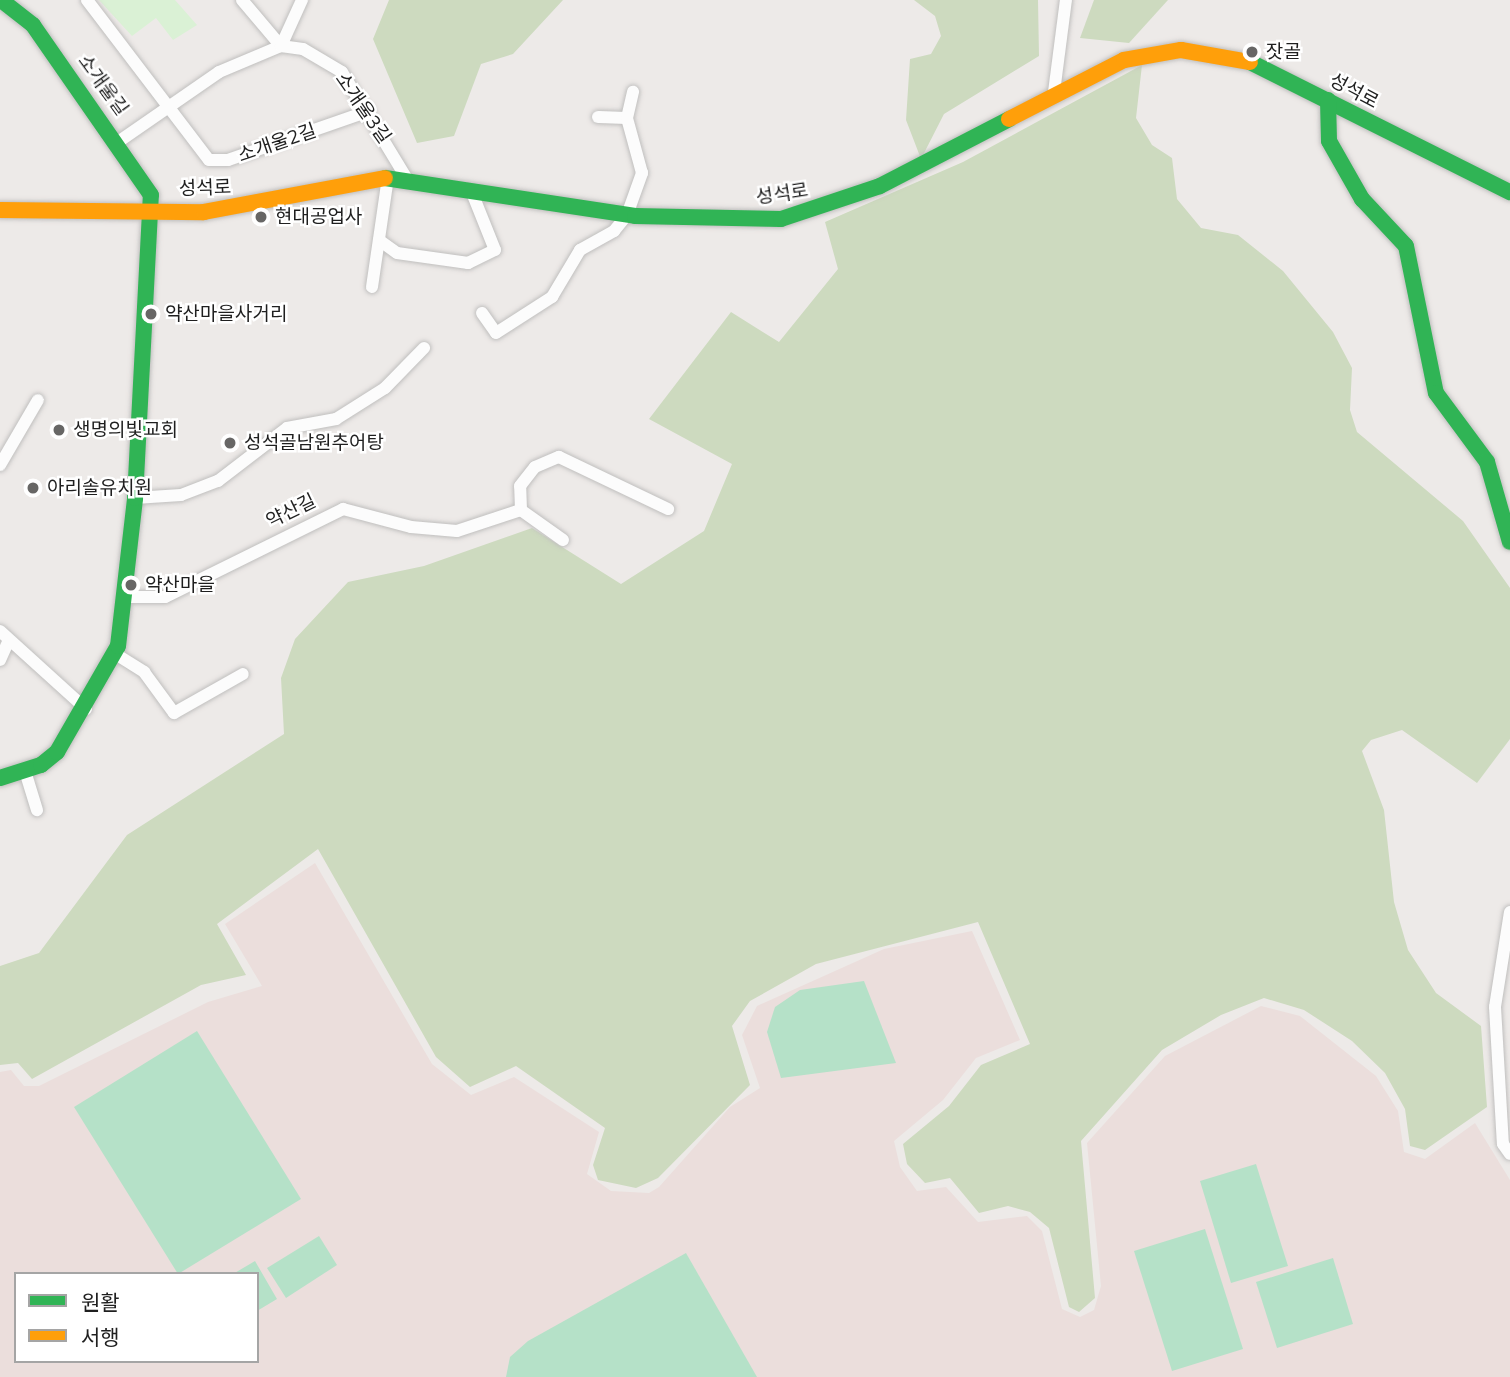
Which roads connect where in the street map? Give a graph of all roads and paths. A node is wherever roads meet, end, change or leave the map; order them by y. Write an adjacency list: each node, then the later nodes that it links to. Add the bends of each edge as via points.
1 (87, 0): 10 (street, 소개울2길)
2 (242, 0): 6 (street)
3 (302, 0): 6 (street)
4 (1066, 0): 8 (street)
5 (9, 2): 14 (street, 소개울길, via 33,25)
6 (282, 46): 10 (street, via 252,54); 11 (street, 소개울3길, via 324,59)
7 (633, 92): 13 (street)
8 (1054, 92): 9 (street, 성석로, via 1124,60 1181,50 1235,55); 21 (street, 성석로, via 831,206 781,219 705,222)
9 (1328, 100): 18 (street, 성석로); 32 (street, via 1329,141 1362,199 1406,246 1433,383 1487,462 1501,494)
10 (170, 103): 11 (street, 소개울2길, via 209,160 228,160); 14 (street)
11 (369, 111): 16 (street, 소개울3길)
12 (597, 117): 13 (street)
13 (627, 118): 21 (street, via 642,173)
14 (118, 142): 19 (street, 소개울길, via 149,186)
15 (388, 177): 16 (street, 성석로); 19 (street, 성석로, via 223,211); 22 (street)
16 (407, 179): 17 (street, 성석로)
17 (471, 190): 21 (street, 성석로); 22 (street, via 495,250 468,263 397,253)
18 (1510, 192)
19 (150, 207): 20 (street, 성석로); 28 (street)
20 (0, 210)
21 (627, 215): 24 (street, via 614,231 580,250 552,297 496,333)
22 (379, 240): 23 (street)
23 (372, 287)
24 (482, 313)
25 (424, 348): 28 (street, via 375,394 336,419 287,428 218,481 181,495)
26 (38, 400): 27 (street)
27 (0, 465)
28 (135, 498): 33 (street)
29 (668, 509): 30 (street, via 559,457 534,467 520,486)
30 (521, 510): 31 (street); 33 (street, 약산길, via 457,531 411,527 343,509 165,597)
31 (563, 540)
32 (1510, 542)
33 (126, 597): 36 (street)
34 (0, 631): 35 (street)
35 (8, 642): 37 (street); 39 (street)
36 (114, 653): 38 (street, via 144,671 174,713); 39 (street)
37 (0, 660)
38 (243, 674)
39 (86, 709): 40 (street, via 57,752)
40 (25, 771): 41 (street); 42 (street)
41 (0, 778)
42 (37, 810)
43 (1510, 912): 44 (street, via 1494,1007 1503,1144)
44 (1510, 1154)

